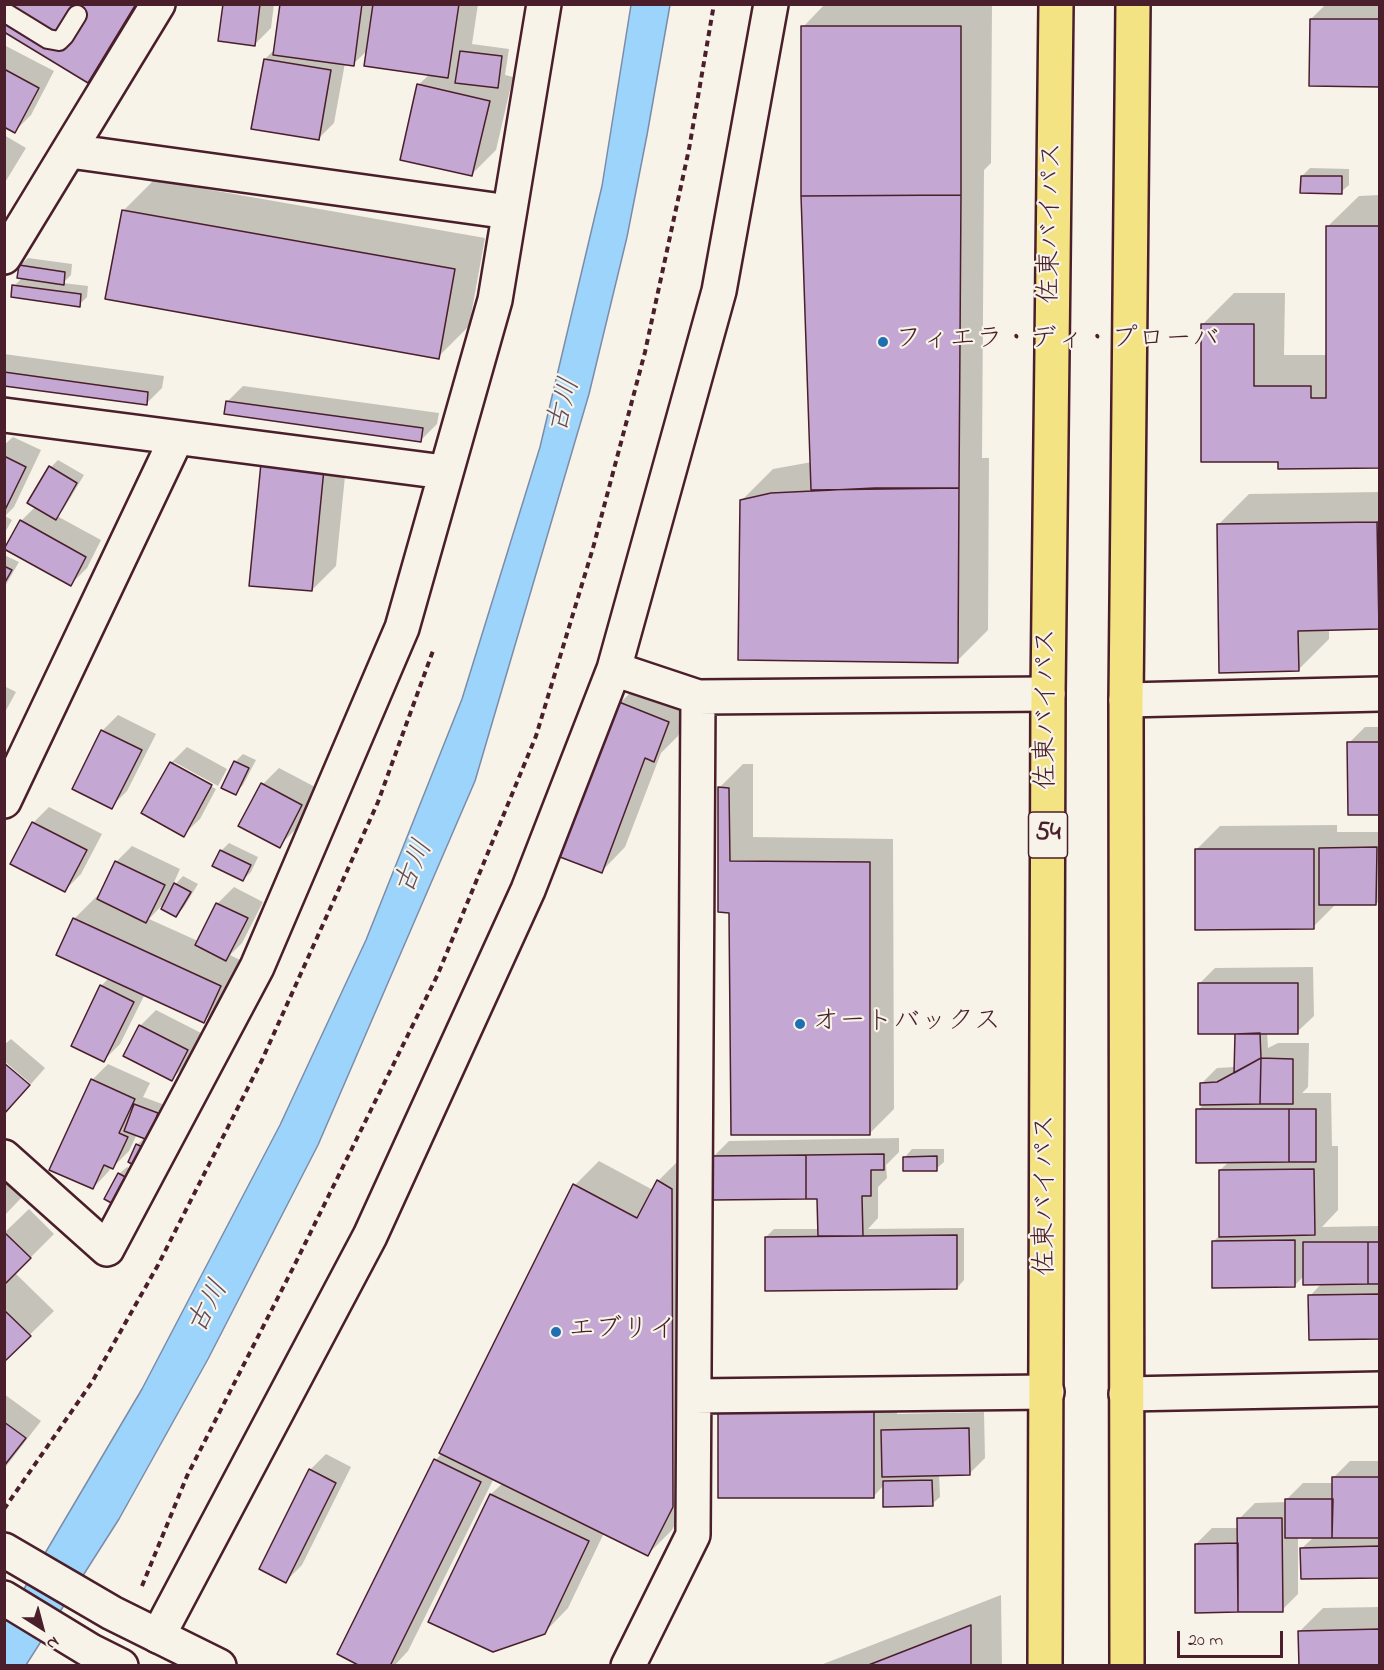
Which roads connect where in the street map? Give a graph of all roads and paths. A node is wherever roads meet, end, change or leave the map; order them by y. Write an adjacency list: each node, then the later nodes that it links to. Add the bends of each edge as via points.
1 (158, 4): 9 (street)
2 (544, 4): 10 (street)
3 (714, 4): 28 (path, via 689,149 645,352 593,548 536,736 438,974)
4 (771, 4): 15 (street, via 719,291)
5 (1056, 4): 16 (highway, 佐東バイパス / 54)
6 (1133, 4): 19 (highway)
7 (4, 12): 8 (lane, via 48,39 59,41)
8 (77, 15)
9 (70, 151): 10 (street); 11 (street)
10 (509, 212): 14 (street, via 495,300)
11 (4, 257)
12 (4, 415): 13 (street)
13 (176, 439): 14 (street); 20 (street)
14 (444, 472): 21 (street, via 402,628 257,966 107,1250)
15 (614, 669): 18 (street); 29 (street, via 528,890 370,1236)
16 (1048, 694): 18 (street); 23 (highway, 佐東バイパス / 54)
17 (1380, 694): 19 (street)
18 (698, 697): 25 (street)
19 (1126, 700): 24 (highway)
20 (4, 801)
21 (4, 1157)
22 (1380, 1389): 24 (street)
23 (1047, 1392): 25 (street); 33 (highway, 佐東バイパス / 54)
24 (1126, 1394): 34 (highway)
25 (695, 1396): 32 (street, via 693,1535)
26 (5, 1550): 28 (street)
27 (4, 1598): 30 (street)
28 (125, 1605): 29 (street)
29 (158, 1636): 31 (street)
30 (121, 1665)
31 (219, 1665)
32 (628, 1665)
33 (1045, 1665)
34 (1127, 1665)

